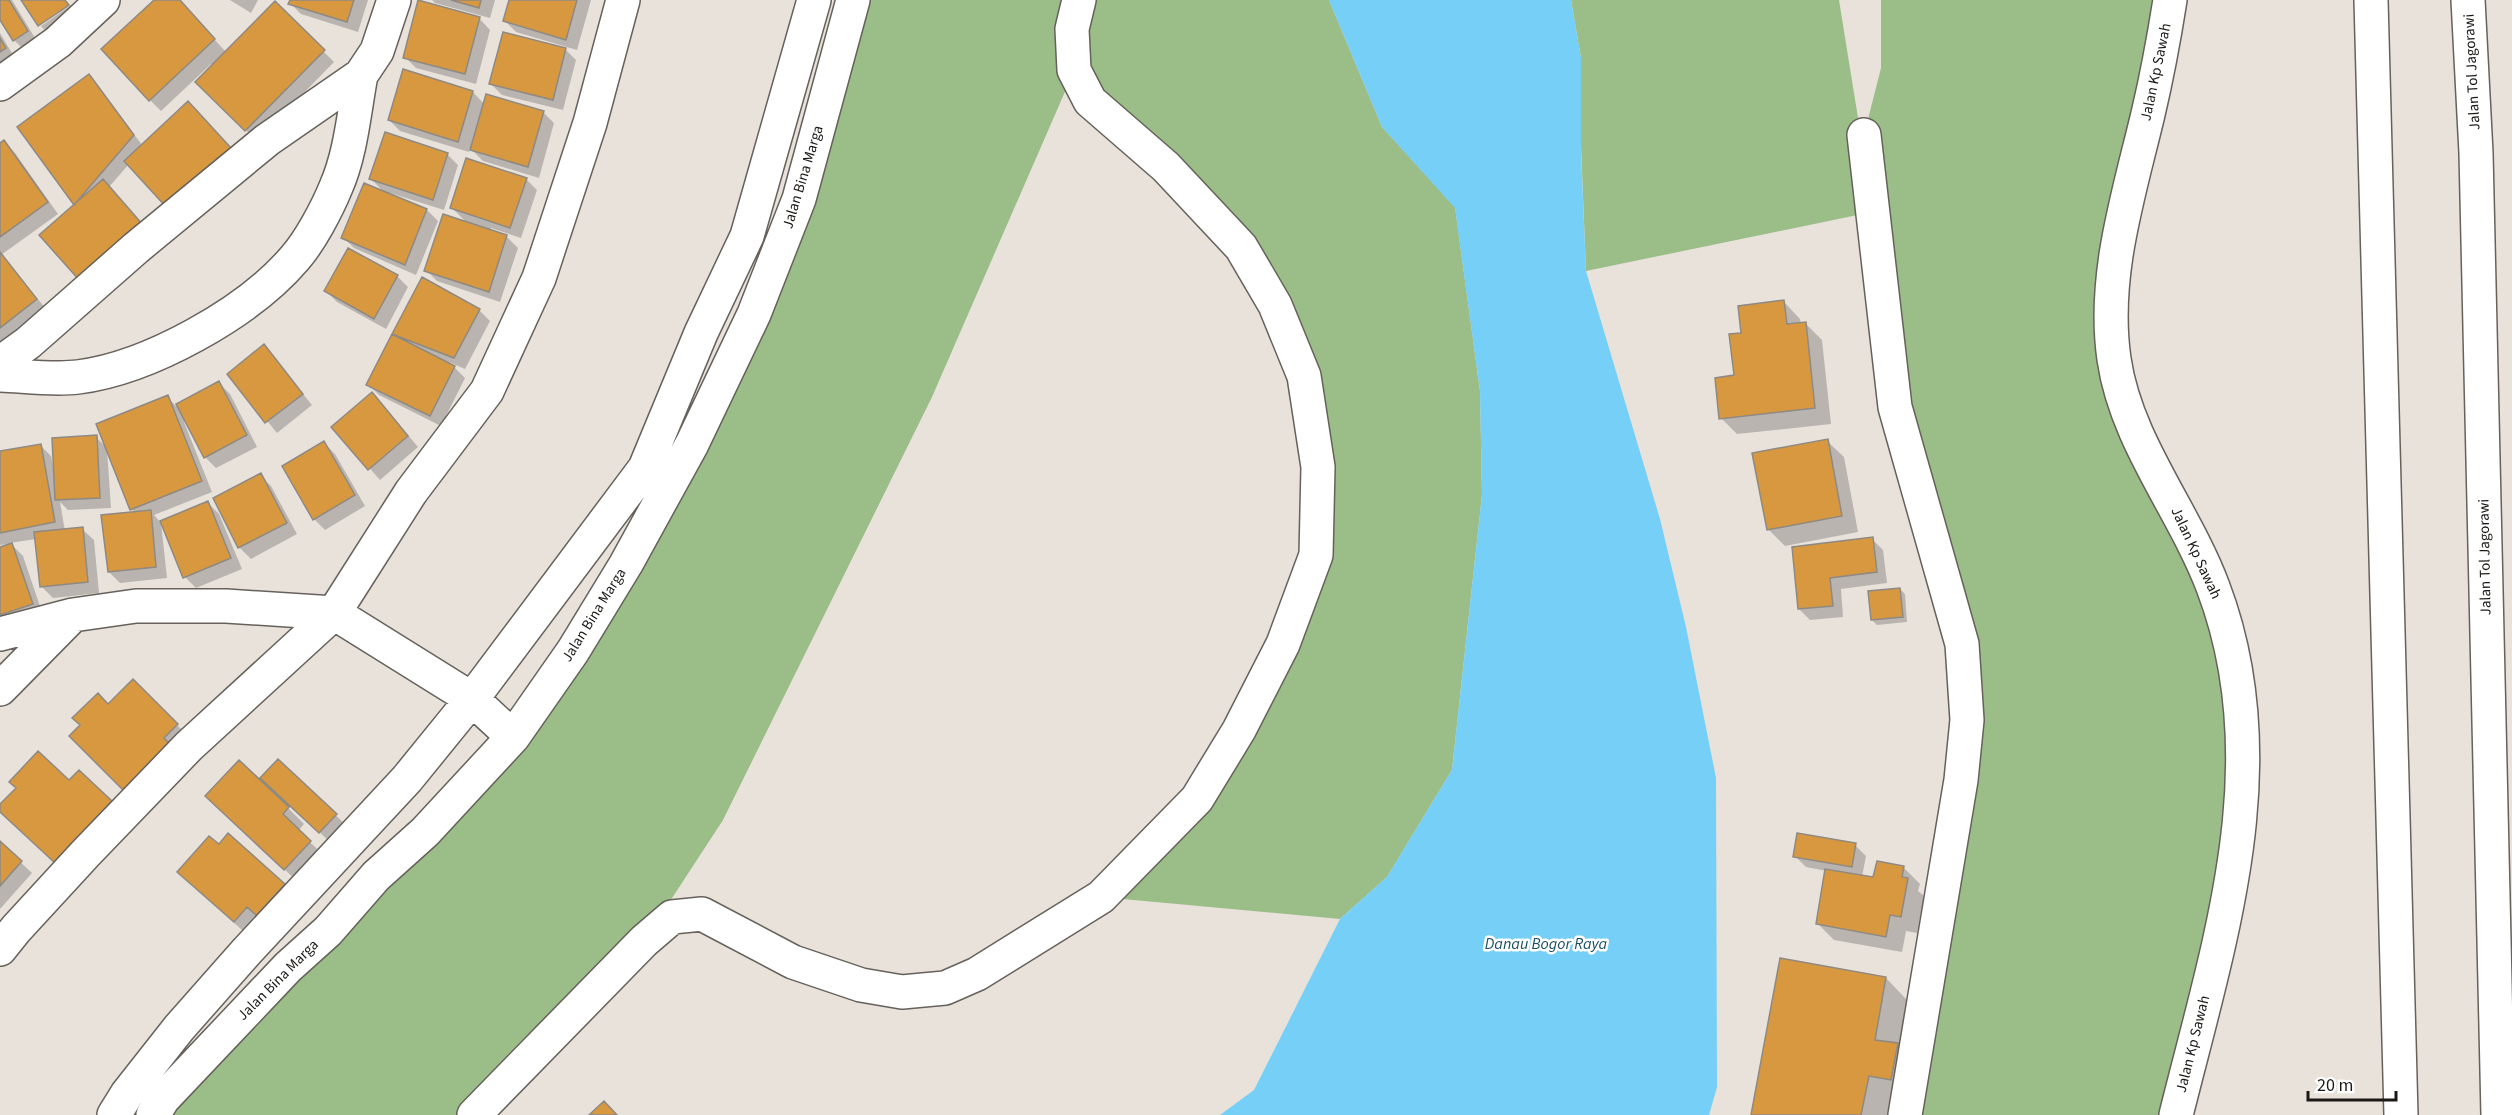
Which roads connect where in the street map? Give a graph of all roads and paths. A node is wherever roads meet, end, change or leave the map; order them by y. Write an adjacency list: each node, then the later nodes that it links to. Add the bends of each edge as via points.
1 (103, 0): 11 (main road, via 58,42)
2 (394, 0): 10 (main road, via 377,51)
3 (623, 0): 15 (main road, via 590,123 539,278 487,391 411,492)
4 (814, 0): 19 (main road, via 747,236 701,333 645,468)
5 (853, 0): 20 (main road, Jalan Bina Marga, via 799,199 754,314 692,444 626,564 573,651)
6 (1078, 0): 24 (main road, via 1072,29 1074,70 1090,101 1166,167 1241,247 1275,305 1304,376 1318,466 1316,555 1283,644 1239,729 1197,799 1101,897 977,974 945,988 902,992 861,985 793,962 702,914 672,917)
7 (2170, 0): 26 (main road, Jalan Kp Sawah, via 2148,114 2123,213 2111,303 2114,359 2125,408 2212,584 2230,634 2244,734 2236,857)
8 (2371, 0): 27 (main road)
9 (2468, 0): 28 (main road, Jalan Tol Jagorawi, via 2476,153)
10 (361, 75): 13 (main road, via 267,140); 14 (main road, via 337,186 297,257 270,284 232,314 136,362 77,377)
11 (0, 84)
12 (1864, 135): 25 (main road, via 1895,406 1962,644 1967,720 1961,780)
13 (0, 363)
14 (0, 375)
15 (334, 614): 16 (main road, via 226,606 136,606); 19 (main road); 21 (main road, via 189,746)
16 (73, 615): 17 (main road); 18 (main road)
17 (0, 634)
18 (0, 689)
19 (472, 699): 20 (main road); 22 (main road, via 407,779 179,1028)
20 (513, 737): 23 (main road, Jalan Bina Marga, via 425,832 376,876 328,931 288,967 163,1099)
21 (0, 949)
22 (114, 1115)
23 (153, 1115)
24 (474, 1115)
25 (1905, 1115)
26 (2176, 1115)
27 (2401, 1115)
28 (2498, 1115)

